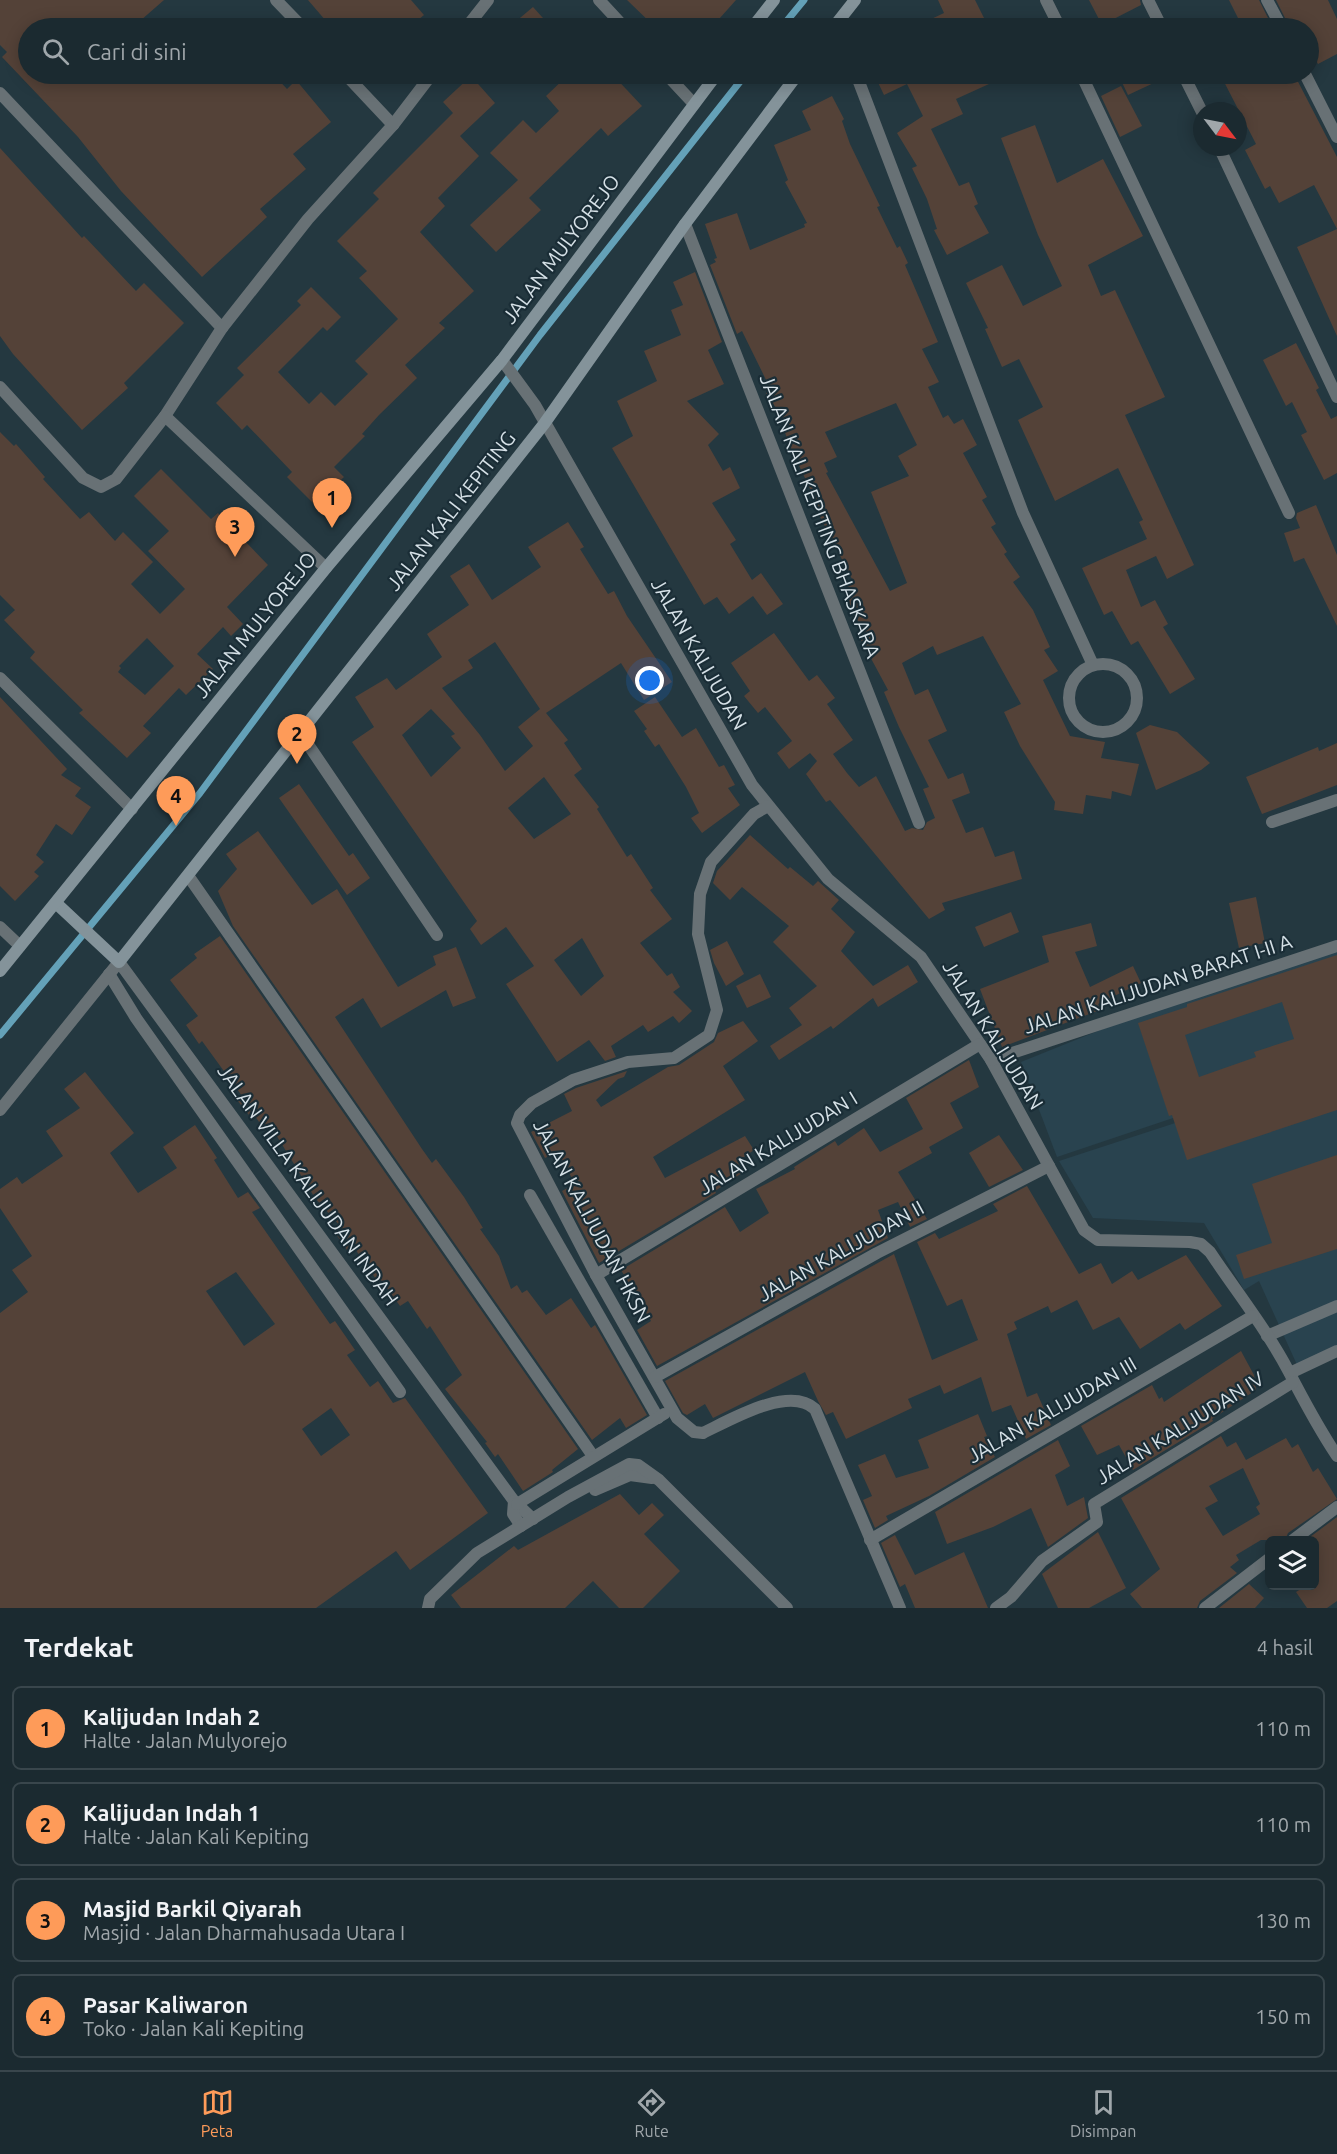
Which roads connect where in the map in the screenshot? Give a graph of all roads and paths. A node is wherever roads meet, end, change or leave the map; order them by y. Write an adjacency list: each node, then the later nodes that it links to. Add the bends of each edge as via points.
1 (276, 0): 9 (street)
2 (488, 0): 10 (street)
3 (599, 0): 11 (street)
4 (774, 0): 12 (main road)
5 (855, 0): 13 (main road)
6 (1046, 0): 14 (street)
7 (1148, 0): 15 (street)
8 (1267, 0): 16 (street)
9 (293, 18)
10 (474, 18)
11 (616, 18)
12 (760, 18)
13 (842, 18)
14 (1055, 18)
15 (1157, 18)
16 (1277, 18)
17 (354, 84): 29 (street)
18 (424, 84): 29 (street)
19 (675, 84): 28 (street)
20 (709, 84): 28 (main road, JALAN MULYOREJO)
21 (790, 84): 32 (main road, JALAN KALI KEPITING)
22 (860, 84): 41 (street, via 1023,513)
23 (1086, 84): 39 (street)
24 (1188, 84): 27 (street)
25 (1310, 84): 30 (street)
26 (0, 93): 33 (street)
27 (1197, 102)
28 (694, 104): 34 (main road, JALAN MULYOREJO)
29 (393, 125): 33 (street, via 308,219)
30 (1337, 137)
31 (1223, 156): 36 (street)
32 (685, 224): 38 (main road, JALAN KALI KEPITING); 48 (street, JALAN KALI KEPITING BHASKARA)
33 (222, 328): 37 (street)
34 (504, 363): 38 (street, JALAN KALIJUDAN); 40 (main road, JALAN MULYOREJO)
35 (0, 387): 37 (street, via 83,478 101,487 116,479)
36 (1337, 397)
37 (165, 416): 40 (street)
38 (544, 424): 43 (main road, JALAN KALI KEPITING); 45 (street, JALAN KALIJUDAN, via 752,785)
39 (1289, 513)
40 (326, 568): 46 (main road, JALAN MULYOREJO)
41 (1093, 664): 41 (street, via 1115,665 1132,678 1138,699 1130,719 1113,731 1091,731 1074,718 1068,697 1076,677)
42 (0, 678): 46 (street)
43 (299, 731): 49 (main road, JALAN KALI KEPITING); 52 (street)
44 (1337, 800): 47 (street)
45 (768, 806): 58 (street, JALAN KALIJUDAN, via 828,879 921,957); 63 (street, JALAN KALIJUDAN HKSN, via 754,814 711,862 700,894 698,934 717,1010 709,1035 674,1058 628,1062 573,1080 532,1103 517,1119 519,1130)
46 (132, 809): 50 (main road, JALAN MULYOREJO)
47 (1272, 822)
48 (919, 823)
49 (189, 877): 55 (main road, JALAN KALI KEPITING); 73 (street)
50 (57, 904): 53 (main road, JALAN MULYOREJO); 55 (main road, JALAN VILLA KALIJUDAN INDAH)
51 (0, 927): 53 (street)
52 (437, 935)
53 (20, 946): 56 (main road, JALAN MULYOREJO)
54 (1337, 946): 59 (street, JALAN KALIJUDAN BARAT I-II A)
55 (119, 962): 57 (street); 75 (street, JALAN VILLA KALIJUDAN INDAH)
56 (0, 971)
57 (109, 974): 60 (street); 70 (street)
58 (980, 1044): 59 (street, JALAN KALIJUDAN); 63 (street, JALAN KALIJUDAN I)
59 (991, 1060): 61 (street, JALAN KALIJUDAN)
60 (0, 1110)
61 (1049, 1166): 65 (street, JALAN KALIJUDAN, via 1091,1237 1201,1244); 69 (street, JALAN KALIJUDAN II, via 877,1252)
62 (530, 1195): 72 (street)
63 (596, 1275): 69 (street, JALAN KALIJUDAN HKSN)
64 (1337, 1306): 66 (street)
65 (1253, 1316): 66 (street, JALAN KALIJUDAN); 80 (street, JALAN KALIJUDAN III)
66 (1267, 1336): 68 (street, JALAN KALIJUDAN)
67 (1337, 1351): 68 (street)
68 (1296, 1372): 74 (street, JALAN KALIJUDAN); 85 (street, JALAN KALIJUDAN IV, via 1094,1504 1096,1522 1042,1561 1011,1597)
69 (655, 1377): 71 (street, JALAN KALIJUDAN HKSN)
70 (400, 1392)
71 (672, 1409): 72 (street); 80 (street, JALAN KALIJUDAN HKSN, via 686,1427 703,1433 749,1410 806,1401 815,1409)
72 (658, 1418): 73 (street)
73 (593, 1456): 75 (street)
74 (1337, 1456)
75 (515, 1502): 77 (street); 78 (street, via 513,1514)
76 (1337, 1507): 79 (street)
77 (533, 1519): 78 (street); 83 (street, via 629,1464 638,1465 659,1480)
78 (521, 1526): 82 (street, via 477,1553 430,1599)
79 (1298, 1536)
80 (870, 1540): 84 (street)
81 (1265, 1561): 86 (street)
82 (428, 1608)
83 (788, 1608)
84 (900, 1608)
85 (996, 1608)
86 (1205, 1608)

